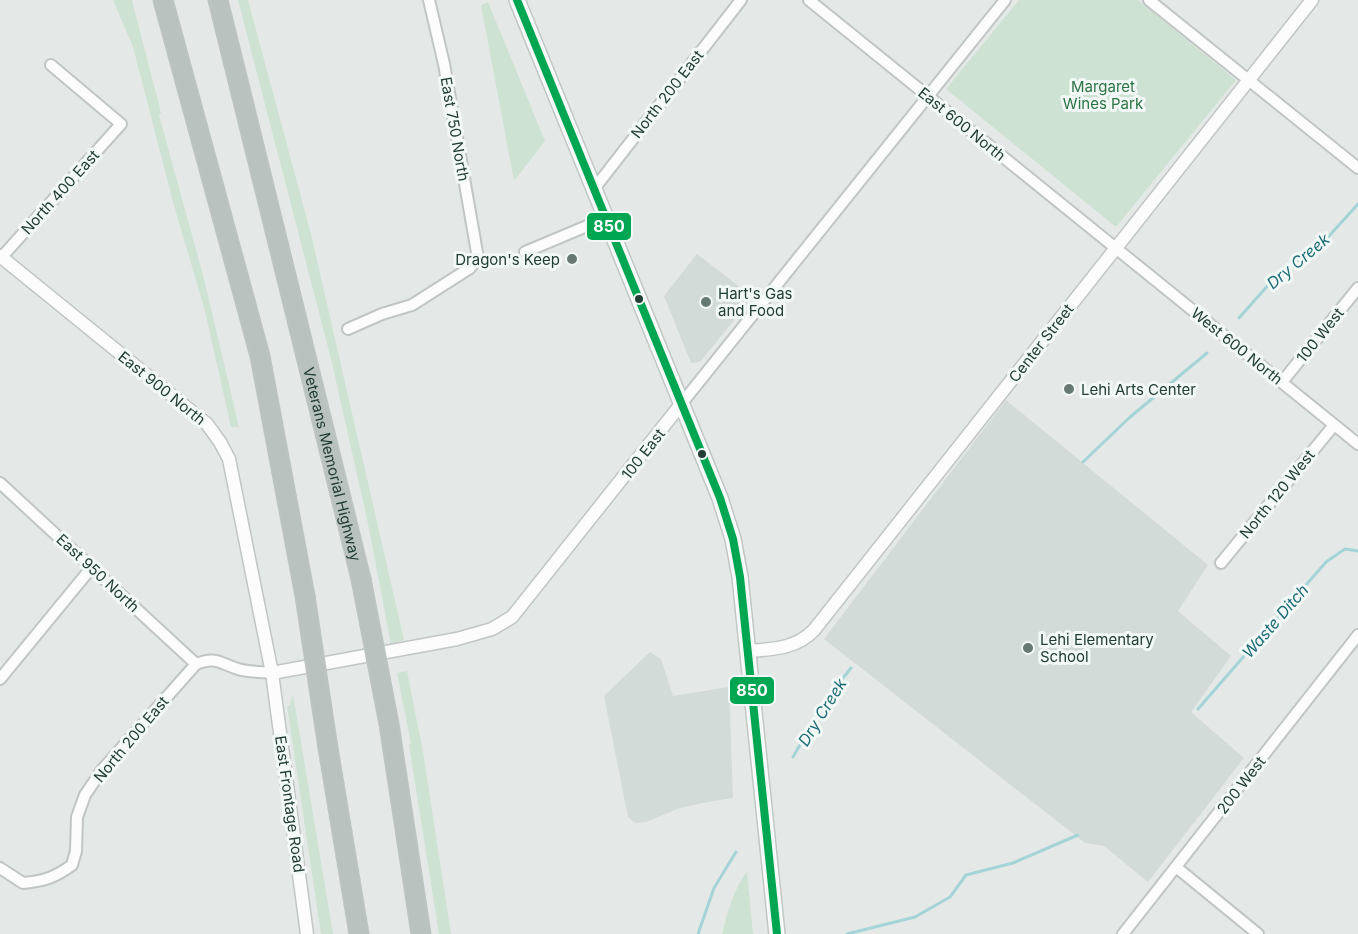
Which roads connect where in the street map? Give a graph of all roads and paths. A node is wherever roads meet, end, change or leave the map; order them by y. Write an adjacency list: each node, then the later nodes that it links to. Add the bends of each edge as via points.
1 (163, 0): 36 (highway, bridge, via 260,356 305,596)
2 (218, 0): 37 (highway, Veterans Memorial Highway, bridge, via 361,579 389,724)
3 (429, 0): 20 (street, East 750 North, via 478,258 470,268 412,305)
4 (517, 0): 14 (main road)
5 (741, 0): 14 (street, North 200 East)
6 (808, 0): 12 (street, East 600 North)
7 (1005, 0): 12 (street, 100 East)
8 (1149, 0): 11 (street)
9 (1312, 0): 11 (street, Center Street)
10 (51, 65): 18 (street, North 400 East, via 121,124)
11 (1248, 81): 13 (street); 16 (street, Center Street)
12 (929, 97): 16 (street, East 600 North); 22 (street, 100 East)
13 (1358, 168)
14 (594, 189): 15 (main road)
15 (606, 218): 17 (street); 22 (main road)
16 (1116, 248): 21 (street, West 600 North); 29 (street, Center Street, via 807,638 795,645)
17 (525, 252)
18 (1, 258): 31 (street, East 900 North, via 207,424 220,442 229,459)
19 (1358, 288): 21 (street, 100 West)
20 (348, 329)
21 (1282, 382): 23 (street, West 600 North)
22 (682, 404): 29 (main road, via 733,538); 31 (street, 100 East, via 512,617 492,629 457,639)
23 (1334, 425): 24 (street, West 600 North); 26 (street, North 120 West)
24 (1358, 444)
25 (0, 483): 27 (street, East 950 North)
26 (1221, 563)
27 (92, 567): 30 (street, East 950 North); 32 (street)
28 (1358, 635): 33 (street, 200 West)
29 (748, 651): 38 (main road)
30 (196, 664): 31 (street, via 208,658 239,670); 34 (street, North 200 East, via 102,770 85,795 76,817 72,866 55,877 22,884)
31 (272, 673): 35 (street, East Frontage Road)
32 (0, 679)
33 (1176, 867): 39 (street, 200 West); 40 (street)
34 (0, 868)
35 (307, 934)
36 (358, 934)
37 (421, 934)
38 (777, 934)
39 (1123, 934)
40 (1258, 934)

